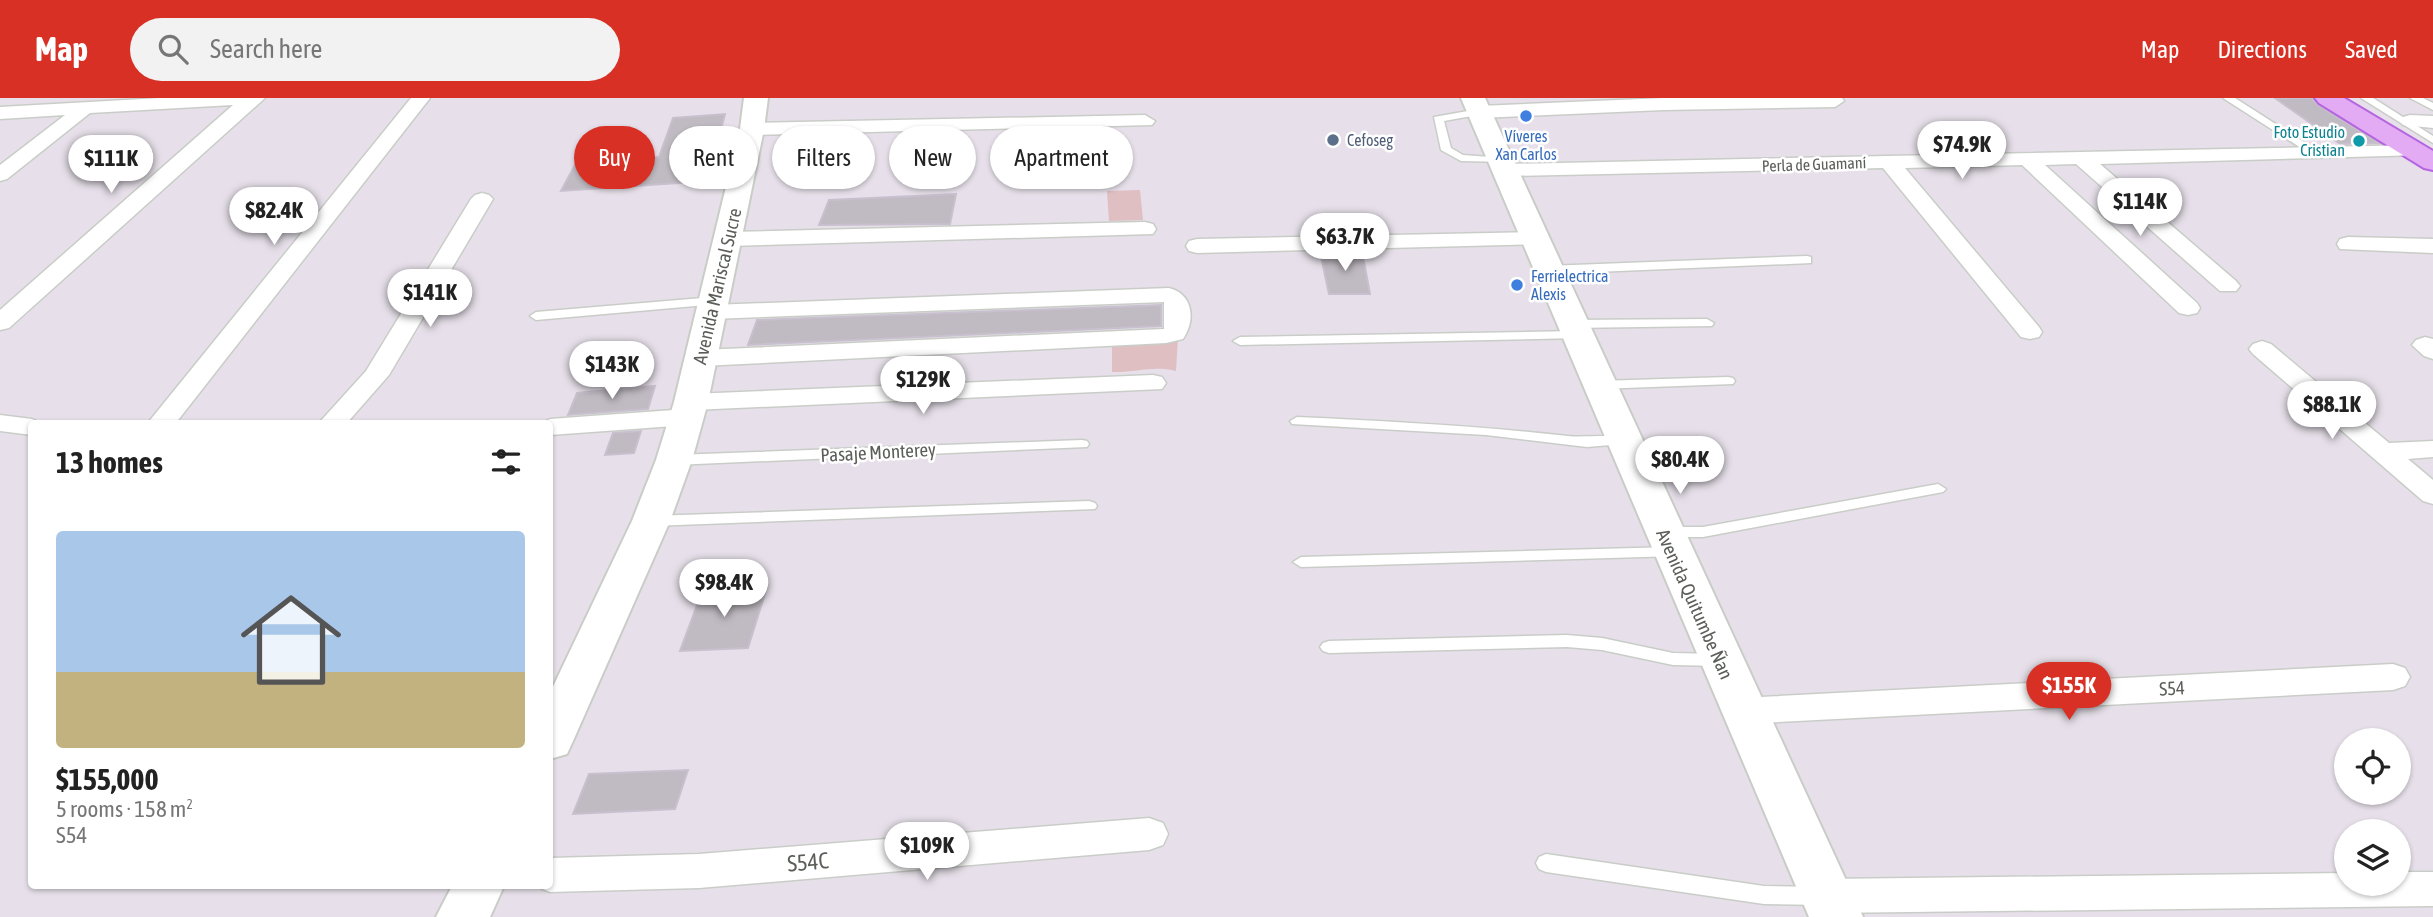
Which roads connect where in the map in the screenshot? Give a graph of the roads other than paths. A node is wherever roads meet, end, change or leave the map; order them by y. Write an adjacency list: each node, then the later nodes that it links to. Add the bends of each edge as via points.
1 (260, 98): 8 (street)
2 (421, 98): 49 (street)
3 (2228, 98): 19 (lane)
4 (2327, 98): 18 (main road)
5 (2340, 98): 18 (lane)
6 (2366, 98): 18 (lane)
7 (2374, 98): 15 (main road)
8 (250, 99): 12 (street); 38 (street)
9 (1835, 101): 10 (street)
10 (1476, 105): 24 (street, Avenida Quitumbe Ñan)
11 (2433, 107): 15 (lane)
12 (85, 108): 13 (street); 25 (street)
13 (0, 113)
14 (754, 113): 16 (street); 28 (street, Avenida Mariscal Sucre)
15 (2419, 114): 18 (main road)
16 (1146, 121)
17 (1952, 126): 22 (lane)
18 (2430, 149): 19 (street, Perla de Guamaní)
19 (2316, 153): 20 (street, Perla de Guamaní)
20 (2081, 158): 21 (street, Perla de Guamaní); 34 (street)
21 (2027, 159): 22 (street, Perla de Guamaní); 36 (street)
22 (1988, 160): 23 (street, Perla de Guamaní)
23 (1889, 162): 24 (street, Perla de Guamaní); 41 (street)
24 (1504, 165): 32 (street, Avenida Quitumbe Ñan)
25 (0, 175)
26 (482, 198): 50 (street, via 376,375)
27 (1145, 229): 28 (street)
28 (729, 239): 35 (street, Avenida Mariscal Sucre)
29 (2348, 244): 31 (street)
30 (1197, 246): 32 (street)
31 (2433, 246)
32 (1541, 254): 33 (lane); 40 (street, Avenida Quitumbe Ñan)
33 (1807, 260)
34 (2228, 286)
35 (713, 307): 37 (lane); 44 (street, Avenida Mariscal Sucre); 44 (street, via 1169,295 1177,302 1178,325 1174,334 1166,336)
36 (2188, 308)
37 (536, 316)
38 (0, 323)
39 (1707, 323): 40 (lane)
40 (1574, 330): 42 (lane); 47 (street, Avenida Quitumbe Ñan)
41 (2030, 332)
42 (1240, 341)
43 (2262, 349): 58 (street)
44 (701, 358): 48 (street, Avenida Mariscal Sucre)
45 (1728, 381): 47 (lane)
46 (1153, 383): 48 (street)
47 (1598, 385): 55 (street, Avenida Quitumbe Ñan)
48 (690, 409): 54 (street); 59 (street, Avenida Mariscal Sucre)
49 (163, 420)
50 (335, 420)
51 (1297, 421): 55 (lane, via 1486,431 1587,443)
52 (0, 423): 53 (street)
53 (28, 426)
54 (553, 427)
55 (1623, 440): 64 (street, Avenida Quitumbe Ñan)
56 (1082, 444): 59 (lane, Pasaje Monterey)
57 (2433, 449): 58 (street)
58 (2381, 452): 61 (street)
59 (674, 460): 63 (street, Avenida Mariscal Sucre)
60 (1938, 489): 64 (lane)
61 (2433, 495)
62 (1089, 506): 63 (lane)
63 (651, 521): 70 (street, Avenida Mariscal Sucre)
64 (1668, 542): 65 (lane); 67 (street, Avenida Quitumbe Ñan)
65 (1301, 562)
66 (1329, 647): 67 (lane, via 1567,641 1673,659)
67 (1720, 660): 69 (street, Avenida Quitumbe Ñan)
68 (2393, 677): 69 (street, S54)
69 (1742, 711): 76 (street, Avenida Quitumbe Ñan)
70 (553, 734)
71 (1149, 834): 73 (street, S54C, via 699,871)
72 (1546, 863): 76 (lane)
73 (553, 875)
74 (477, 889): 77 (street)
75 (2433, 889): 76 (street)
76 (1832, 907)
77 (463, 917)

